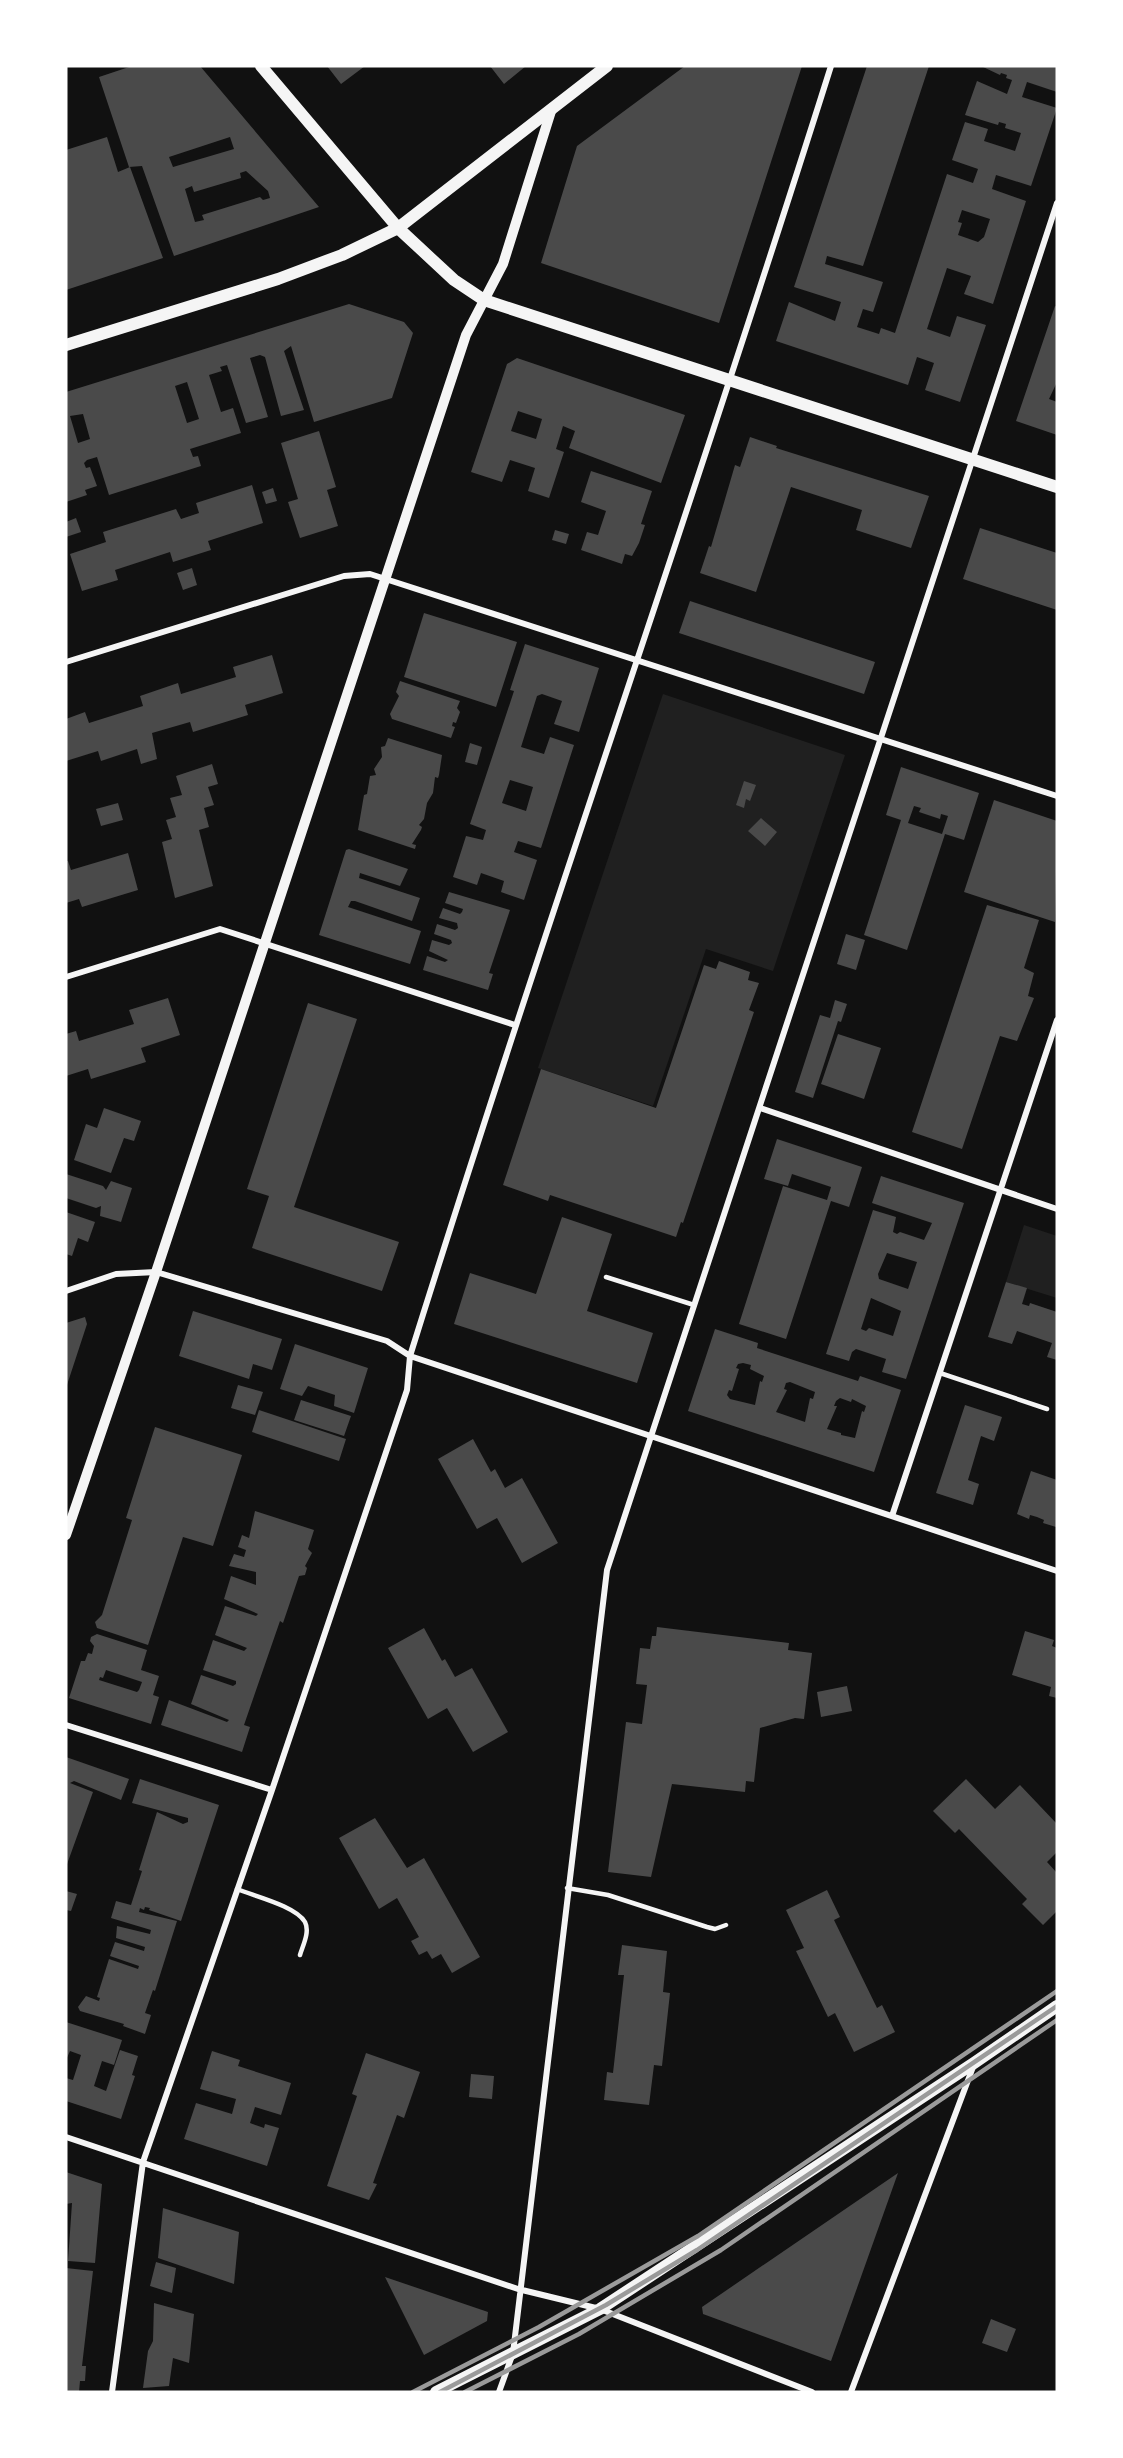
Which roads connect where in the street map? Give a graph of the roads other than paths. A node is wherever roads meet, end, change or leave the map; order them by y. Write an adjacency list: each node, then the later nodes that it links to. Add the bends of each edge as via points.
1 (261, 66): 6 (main road)
2 (607, 66): 4 (main road)
3 (831, 66): 9 (street)
4 (552, 108): 6 (main road); 7 (street, via 503,264)
5 (1057, 202): 10 (street)
6 (398, 228): 7 (main road, via 454,280); 8 (main road, via 278,279)
7 (484, 300): 9 (main road); 12 (street, via 466,335)
8 (66, 345)
9 (730, 381): 10 (main road); 13 (street)
10 (973, 460): 11 (main road); 15 (street)
11 (1057, 487)
12 (385, 578): 13 (street); 14 (street, via 370,574 344,576); 17 (street)
13 (636, 659): 15 (street); 20 (street)
14 (66, 662)
15 (880, 739): 16 (street); 21 (street)
16 (1057, 796)
17 (265, 942): 18 (street, via 220,929); 20 (street); 24 (street)
18 (66, 977)
19 (1057, 1020): 22 (street)
20 (514, 1025): 28 (street)
21 (760, 1108): 22 (street); 27 (street)
22 (1001, 1190): 23 (street); 29 (street)
23 (1057, 1209)
24 (156, 1272): 26 (street, via 116,1274); 28 (street, via 387,1341); 33 (street)
25 (606, 1277): 27 (lane)
26 (66, 1291)
27 (694, 1305): 31 (street)
28 (410, 1356): 31 (street); 36 (street, via 406,1390)
29 (940, 1373): 30 (lane); 32 (street)
30 (1047, 1409)
31 (650, 1436): 32 (street); 37 (street, via 607,1570)
32 (892, 1516): 34 (street)
33 (66, 1535)
34 (1057, 1571)
35 (66, 1725): 36 (street)
36 (272, 1790): 38 (street)
37 (567, 1888): 39 (lane, via 608,1894 707,1928); 45 (street)
38 (237, 1889): 40 (lane, via 297,1913 305,1923 306,1934); 44 (street)
39 (726, 1924)
40 (300, 1954)
41 (1057, 2006): 42 (main road)
42 (974, 2064): 46 (main road); 52 (street)
43 (66, 2137): 44 (street)
44 (142, 2162): 45 (street); 48 (street)
45 (518, 2289): 46 (street); 47 (street)
46 (600, 2309): 47 (main road); 51 (street)
47 (513, 2353): 49 (main road); 50 (street)
48 (112, 2392)
49 (436, 2392)
50 (499, 2392)
51 (812, 2392)
52 (851, 2392)

